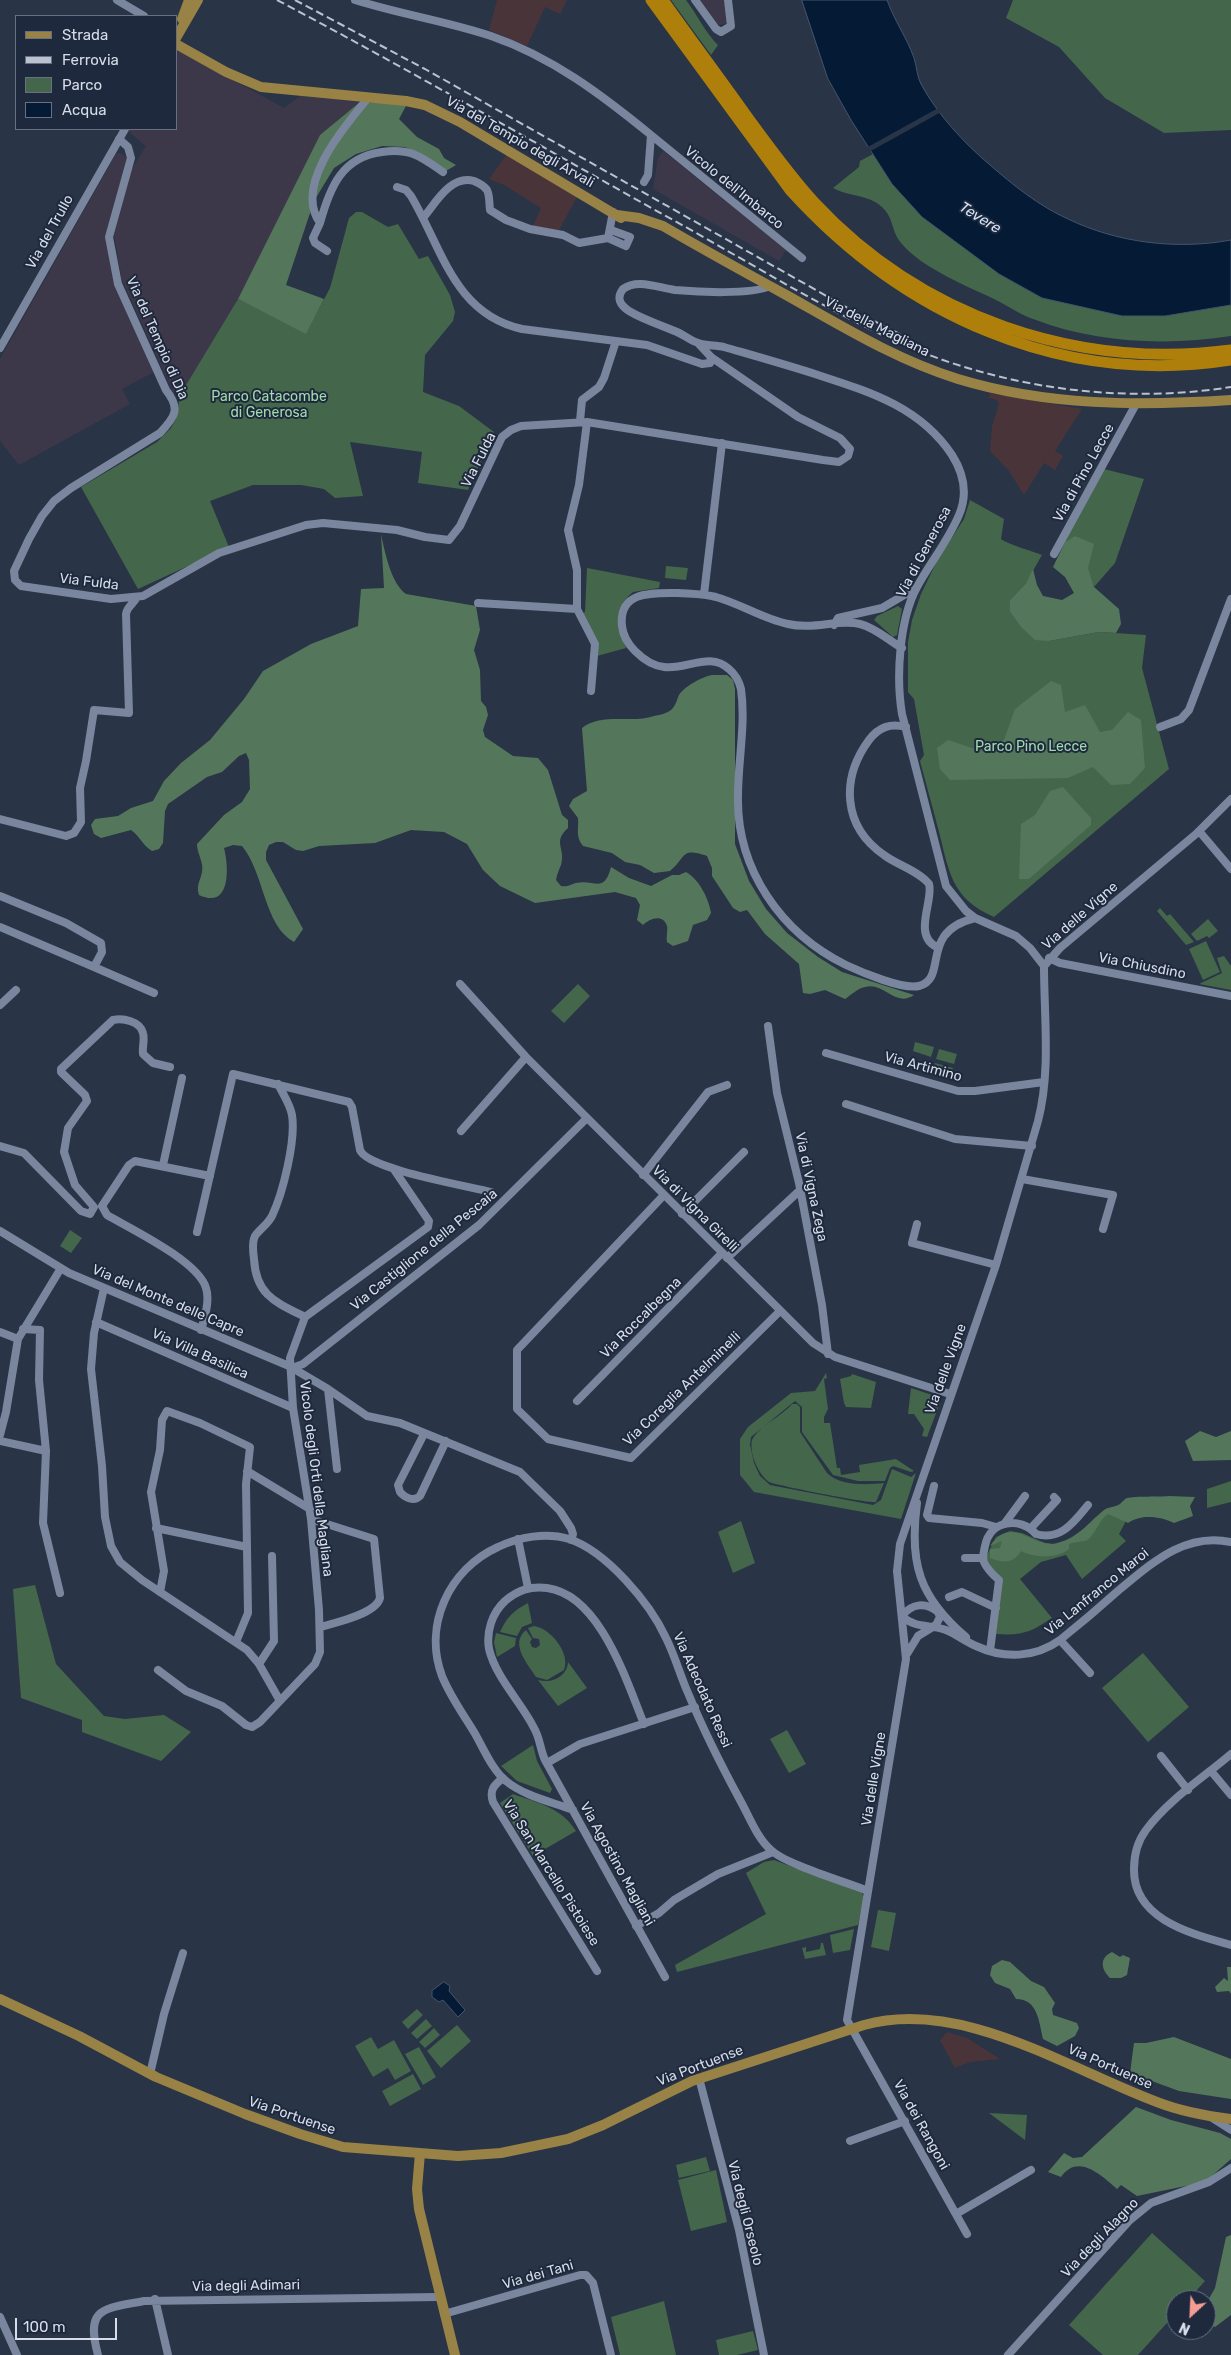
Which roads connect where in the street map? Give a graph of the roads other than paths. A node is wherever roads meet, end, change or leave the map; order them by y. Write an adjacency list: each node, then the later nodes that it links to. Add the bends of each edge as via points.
1 (117, 0): 9 (street)
2 (189, 0): 10 (main road)
3 (198, 0): 11 (main road)
4 (355, 0): 15 (street, via 472,30 515,46 590,86)
5 (651, 0): 22 (highway, via 780,177)
6 (663, 0): 22 (highway)
7 (695, 0): 8 (street, via 721,32 730,26)
8 (728, 0)
9 (142, 15)
10 (178, 33)
11 (178, 35)
12 (178, 40): 13 (main road, Via del Tempio degli Arvali, via 226,72 261,87)
13 (368, 98): 20 (main road, Via del Tempio degli Arvali, via 416,103 446,115); 23 (street, via 326,152 313,196 312,210)
14 (124, 130): 16 (street, Via del Trullo)
15 (651, 135): 18 (street, via 648,175); 25 (street, Vicolo dell'Imbarco)
16 (119, 139): 31 (street, Via del Trullo); 40 (street, Via del Tempio di Dia, via 128,147 131,158 109,237 117,282 173,399 174,414 160,433 54,501 33,532)
17 (443, 172): 23 (street, via 425,159 403,150 360,157 348,166 335,184)
18 (644, 182)
19 (397, 187): 21 (street, via 409,193)
20 (615, 213): 21 (street, via 610,234 579,243 563,235 530,229 506,220 490,210 484,187 464,179 446,189); 26 (main road, Via della Magliana, via 650,221)
21 (422, 218): 28 (street, via 458,287 490,315 507,325)
22 (827, 222): 27 (highway, via 877,260 928,292)
23 (320, 223): 24 (street, via 313,238)
24 (327, 251)
25 (802, 258)
26 (770, 286): 29 (street, Via di Generosa, via 758,290 705,291 634,284 621,290 619,300 626,310); 36 (main road, Via della Magliana, via 878,346 958,379 1053,398)
27 (1022, 339): 32 (highway, via 1122,353 1171,355); 34 (highway, via 1076,356 1125,363 1180,365)
28 (616, 341): 33 (street, via 656,347 702,364 710,363); 37 (street, via 604,378 582,400)
29 (698, 343): 30 (street, Via di Generosa); 33 (street, Via Fulda)
30 (713, 344): 33 (street, via 707,348); 41 (street, Via di Generosa, via 872,392 918,419 945,445 960,471 965,496 956,522)
31 (0, 348)
32 (1231, 350)
33 (711, 357): 38 (street, Via Fulda, via 798,417 843,440 850,452 839,462)
34 (1231, 360)
35 (1231, 400): 36 (main road, Via della Magliana)
36 (1136, 404): 39 (street, Via di Pino Lecce)
37 (583, 422): 38 (street, Via Fulda); 43 (street, Via Fulda, via 521,426 506,433 460,526 449,540 397,530 311,524 219,553); 46 (street, via 579,485 569,525 577,570)
38 (722, 443): 42 (street)
39 (1054, 554)
40 (14, 571): 43 (street, Via Fulda, via 15,580 25,587 111,599)
41 (916, 588): 47 (street, via 882,608 838,618); 48 (street, Via di Generosa, via 906,616)
42 (704, 594): 47 (street, via 790,625); 61 (street, via 641,594 624,609 622,627 633,649 653,664 672,668 713,661 727,667 737,678 742,707 739,824 744,851 767,894 789,924 807,940 834,959 868,974 920,986 934,971)
43 (137, 597): 53 (street, via 126,614 129,713 94,710 80,788 82,818 78,828 66,836)
44 (1231, 599): 51 (street, via 1191,705 1181,720)
45 (478, 603): 46 (street)
46 (577, 609): 49 (street, via 595,644)
47 (834, 625): 48 (street, via 856,623 866,626)
48 (902, 648): 50 (street, Via di Generosa, via 900,697)
49 (591, 691)
50 (906, 727): 56 (street, Via di Generosa); 57 (street, via 890,725 879,730 861,752 851,773 849,792 860,828 879,852 923,877)
51 (1160, 727)
52 (1231, 798): 54 (street, Via delle Vigne)
53 (0, 819)
54 (1199, 831): 55 (street); 62 (street, Via delle Vigne)
55 (1231, 869)
56 (944, 882): 57 (street); 59 (street, Via di Generosa, via 956,901)
57 (930, 888): 61 (street, via 926,929 930,942)
58 (0, 896): 64 (street, via 66,923 101,942 102,952)
59 (975, 918): 61 (street, via 952,928); 63 (street, Via di Generosa, via 1016,936)
60 (0, 927): 64 (street)
61 (937, 947)
62 (1049, 958): 63 (street, Via delle Vigne); 68 (street, Via Chiusdino, via 1060,963)
63 (1044, 966): 75 (street, Via delle Vigne)
64 (94, 967): 67 (street)
65 (460, 984): 72 (street, Via di Vigna Girelli)
66 (16, 990): 69 (street)
67 (154, 993)
68 (1231, 996)
69 (0, 1005)
70 (768, 1026): 108 (street, Via di Vigna Zega, via 777,1093 800,1183)
71 (826, 1053): 75 (street, Via Artimino, via 958,1091 975,1092)
72 (526, 1057): 79 (street, Via di Vigna Girelli); 80 (street)
73 (170, 1066): 81 (street, via 147,1059 142,1054 143,1033 139,1026 121,1018 113,1020 61,1069 87,1100 68,1128 64,1152 75,1185 94,1207 90,1214 81,1211 24,1153)
74 (182, 1078): 84 (street)
75 (1044, 1082): 82 (street, Via delle Vigne)
76 (278, 1084): 85 (street, via 350,1103 362,1155); 87 (street, via 233,1074); 102 (street, via 292,1116 289,1157 272,1216 255,1237 255,1272 266,1294)
77 (727, 1085): 86 (street, via 708,1092)
78 (846, 1104): 82 (street, via 955,1138)
79 (587, 1118): 86 (street, Via di Vigna Girelli); 109 (street, Via Castiglione della Pescaia, via 479,1225 303,1364)
80 (461, 1131)
81 (0, 1146)
82 (1032, 1146): 88 (street, Via delle Vigne)
83 (744, 1152): 92 (street)
84 (163, 1165): 87 (street); 105 (street, via 132,1162 102,1206 107,1214 183,1260 197,1272 208,1295)
85 (395, 1171): 89 (street); 102 (street, via 429,1221 428,1227)
86 (643, 1175): 91 (street, Via di Vigna Girelli)
87 (210, 1176): 96 (street)
88 (1022, 1179): 94 (street, via 1113,1195); 98 (street, Via delle Vigne)
89 (491, 1192)
90 (798, 1192): 97 (street, Via Roccalbegna)
91 (664, 1195): 92 (street, Via di Vigna Girelli); 101 (street, Via Coreglia Antelminelli, via 516,1350 517,1409 542,1435 631,1458)
92 (682, 1214): 97 (street, Via di Vigna Girelli)
93 (917, 1224): 98 (street, via 912,1243)
94 (1103, 1229)
95 (0, 1231): 99 (street, Via del Monte delle Capre)
96 (197, 1232)
97 (724, 1256): 101 (street, Via di Vigna Girelli); 112 (street, Via Roccalbegna)
98 (996, 1265): 111 (street, Via delle Vigne)
99 (60, 1268): 100 (street, Via del Monte delle Capre); 104 (street)
100 (104, 1288): 103 (street); 105 (street, Via del Monte delle Capre)
101 (780, 1311): 108 (street, Via di Vigna Girelli)
102 (305, 1317): 109 (street)
103 (96, 1322): 113 (street, Via Villa Basilica); 140 (street, via 91,1369 109,1539 120,1562)
104 (23, 1329): 107 (street); 118 (street, via 40,1330 39,1380)
105 (201, 1330): 109 (street, Via del Monte delle Capre)
106 (0, 1332): 107 (street)
107 (18, 1339): 115 (street)
108 (828, 1354): 111 (street, Via di Vigna Girelli)
109 (289, 1366): 110 (street, Via del Monte delle Capre); 113 (street, Vicolo degli Orti della Magliana)
110 (328, 1389): 114 (street, Via del Monte delle Capre, via 368,1416 397,1422); 119 (street)
111 (950, 1394): 121 (street, Via delle Vigne)
112 (577, 1401)
113 (293, 1408): 126 (street, Vicolo degli Orti della Magliana)
114 (424, 1434): 117 (street, Via del Monte delle Capre); 117 (street, via 398,1484 400,1492 410,1498 420,1496)
115 (0, 1435)
116 (0, 1441): 118 (street)
117 (446, 1442): 133 (street, Via del Monte delle Capre, via 506,1464 525,1475 560,1511 573,1531)
118 (46, 1451): 141 (street, via 43,1523)
119 (337, 1469)
120 (247, 1471): 126 (street); 130 (street, via 248,1444 165,1412 151,1492); 135 (street)
121 (919, 1486): 144 (street, Via Lanfranco Maroi, via 914,1533 916,1560 927,1593); 145 (street, Via delle Vigne, via 898,1554 897,1578)
122 (934, 1486): 129 (street, via 926,1515 929,1518)
123 (1026, 1496): 128 (street)
124 (1054, 1497): 131 (street, via 1057,1500)
125 (1088, 1505): 131 (street, via 1066,1530 1042,1536)
126 (310, 1509): 127 (street, Vicolo degli Orti della Magliana)
127 (311, 1519): 146 (street, Vicolo degli Orti della Magliana); 146 (street, via 374,1539 380,1598 377,1605 368,1610)
128 (1005, 1523): 129 (street); 131 (street, via 1021,1523)
129 (996, 1527): 138 (street, via 986,1541)
130 (156, 1528): 135 (street); 140 (street, via 164,1571)
131 (1031, 1528)
132 (518, 1539): 133 (street, Via Adeodato Ressi, via 547,1536); 139 (street); 163 (street, Via Adeodato Ressi, via 494,1548 460,1573 444,1598 437,1634 437,1657 442,1676)
133 (571, 1540): 157 (street, Via Adeodato Ressi, via 601,1556 636,1592 665,1635)
134 (1231, 1542): 148 (street, Via Lanfranco Maroi, via 1218,1539 1198,1541 1162,1555)
135 (247, 1547): 149 (street, via 248,1613)
136 (272, 1556): 153 (street, via 274,1642)
137 (965, 1558): 138 (street)
138 (983, 1558): 143 (street, via 990,1572 999,1580)
139 (528, 1588): 158 (street, via 564,1592 581,1606 616,1656); 161 (street, Via Agostino Magliani, via 508,1598 497,1610 490,1628 489,1645 500,1673 534,1728)
140 (160, 1592): 149 (street)
141 (60, 1593)
142 (949, 1598): 143 (street, via 962,1592)
143 (996, 1608): 151 (street)
144 (938, 1612): 145 (street, Via Lanfranco Maroi, via 930,1606 920,1605); 147 (street, via 939,1621); 150 (street, Via Lanfranco Maroi)
145 (902, 1616): 147 (street, Via Lanfranco Maroi, via 913,1624); 152 (street, Via delle Vigne)
146 (320, 1627): 156 (street, Vicolo degli Orti della Magliana, via 317,1661)
147 (930, 1627): 150 (street, Via Lanfranco Maroi, via 948,1631); 152 (street, via 918,1636)
148 (1060, 1640): 151 (street, Via Lanfranco Maroi, via 1046,1649 1027,1654 1002,1655); 155 (street)
149 (236, 1642): 153 (street)
150 (979, 1648): 151 (street, Via Lanfranco Maroi)
151 (990, 1651)
152 (906, 1658): 168 (street, Via delle Vigne)
153 (259, 1664): 156 (street)
154 (158, 1670): 156 (street, Vicolo degli Orti della Magliana, via 180,1688 222,1706 250,1726 259,1724)
155 (1090, 1673)
156 (280, 1701)
157 (695, 1707): 158 (street); 167 (street, Via Adeodato Ressi, via 734,1788 762,1840)
158 (644, 1724): 161 (street, via 580,1744)
159 (1231, 1754): 162 (street)
160 (1161, 1756): 164 (street)
161 (547, 1763): 166 (street, Via Agostino Magliani)
162 (1211, 1771): 164 (street); 165 (street)
163 (503, 1778): 166 (street, Via San Marcello Pistoiese, via 520,1790); 172 (street, Via San Marcello Pistoiese, via 493,1787 493,1802)
164 (1188, 1790): 170 (street, via 1163,1810 1140,1840 1134,1859 1137,1887 1158,1916 1175,1926)
165 (1231, 1794)
166 (573, 1810): 169 (street, Via Agostino Magliani)
167 (773, 1852): 168 (street); 169 (street, via 718,1874)
168 (868, 1890): 175 (street, Via delle Vigne, via 847,2015)
169 (636, 1926): 173 (street, Via Agostino Magliani)
170 (1231, 1944)
171 (183, 1953): 176 (street)
172 (597, 1971)
173 (665, 1977)
174 (0, 1999): 176 (main road, Via Portuense)
175 (851, 2029): 177 (main road, Via Portuense); 178 (main road, Via Portuense, via 884,2020 910,2018 954,2024 1038,2050 1160,2103); 180 (street, Via dei Rangoni)
176 (150, 2074): 184 (main road, Via Portuense, via 253,2118 330,2144)
177 (699, 2078): 184 (main road, Via Portuense, via 596,2128 562,2140 482,2155); 198 (street, Via degli Orseolo, via 739,2230)
178 (1209, 2116): 179 (main road, Via Portuense); 181 (street); 182 (street)
179 (1231, 2120)
180 (905, 2121): 183 (street); 187 (street, Via dei Rangoni)
181 (1231, 2124)
182 (1231, 2130)
183 (850, 2141)
184 (420, 2153): 189 (main road, via 418,2204)
185 (1231, 2168): 199 (street, Via degli Alagno, via 1209,2182 1145,2207)
186 (1031, 2170): 187 (street)
187 (956, 2214): 188 (street, Via dei Rangoni)
188 (967, 2234)
189 (439, 2297): 190 (street, Via degli Adimari); 191 (main road)
190 (155, 2299): 194 (street, Via degli Adimari, via 108,2309 99,2315 92,2332); 195 (street)
191 (444, 2314): 196 (main road); 197 (street, Via dei Tani, via 586,2276 593,2283)
192 (0, 2317): 193 (street)
193 (17, 2355)
194 (98, 2355)
195 (168, 2355)
196 (455, 2355)
197 (612, 2355)
198 (764, 2355)
199 (1008, 2355)

